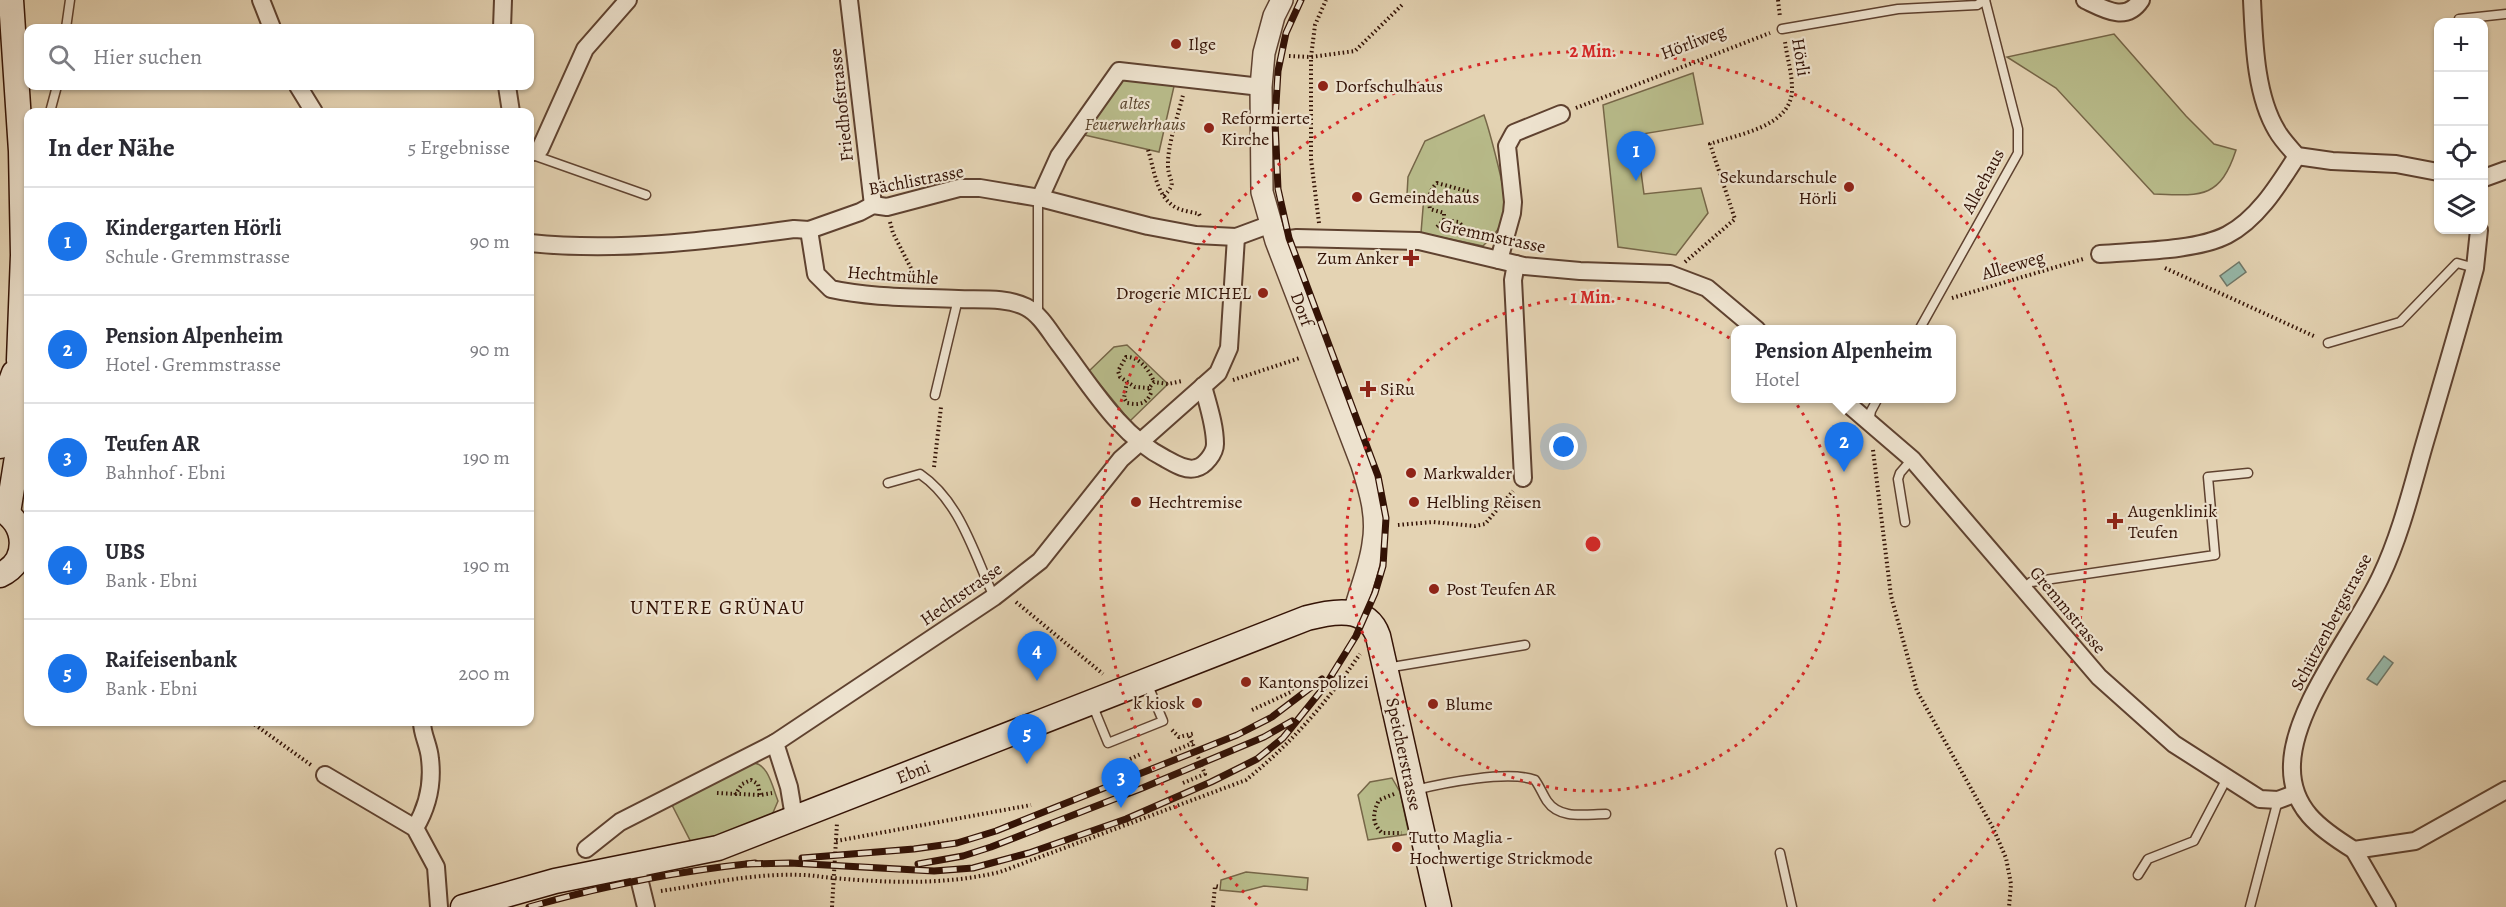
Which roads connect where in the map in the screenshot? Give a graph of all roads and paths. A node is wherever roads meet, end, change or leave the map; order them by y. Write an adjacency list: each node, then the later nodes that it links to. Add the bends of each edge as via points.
1 (11, 0): 66 (main road, via 22,208)
2 (70, 0): 16 (lane)
3 (261, 0): 17 (street)
4 (502, 0): 18 (street)
5 (628, 0): 32 (street, via 585,49 540,149)
6 (849, 0): 42 (street, Friedhofstrasse)
7 (1282, 0): 23 (street, Dorf, via 1267,38)
8 (1326, 0): 21 (path, via 1315,25)
9 (1985, 0): 19 (lane, via 1977,5 1899,9); 61 (lane, Alleehaus, via 2018,129 2018,153)
10 (2085, 0): 11 (street, via 2126,14)
11 (2141, 0)
12 (2252, 0): 34 (street, via 2255,54 2267,108 2277,131)
13 (1402, 4): 21 (path, via 1355,51)
14 (2506, 14): 15 (lane)
15 (2468, 18)
16 (67, 24)
17 (270, 24)
18 (502, 24)
19 (1782, 29): 30 (path, Hörliweg); 58 (path, Hörli, via 1792,90 1781,116 1772,123 1710,144 1735,219)
20 (1289, 56): 21 (path)
21 (1311, 57): 45 (path, via 1311,159)
22 (1186, 80): 23 (street); 40 (path, via 1169,156 1173,182); 41 (street, via 1119,71 1059,156)
23 (1261, 87): 48 (street, Dorf, via 1262,192)
24 (56, 90): 27 (lane)
25 (300, 90): 28 (street)
26 (508, 90): 29 (street)
27 (51, 108)
28 (312, 108)
29 (510, 108)
30 (1561, 114): 55 (street, via 1510,138 1507,146 1512,213)
31 (1148, 150): 40 (path)
32 (534, 151)
33 (534, 154): 39 (lane)
34 (2297, 156): 36 (street); 53 (street, via 2266,200 2246,222 2227,235 2205,243)
35 (2506, 170): 37 (street)
36 (2434, 171)
37 (2488, 177)
38 (1470, 192): 43 (path, via 1437,183 1431,189 1430,209 1444,213)
39 (646, 195)
40 (1164, 196): 44 (path, via 1175,207 1199,214)
41 (1040, 198): 42 (street, Bächlistrasse, via 959,188); 50 (street, Bächlistrasse, via 1159,228); 62 (lane)
42 (880, 206): 47 (street, Bächlistrasse); 59 (path, via 908,265)
43 (1444, 220): 46 (path); 51 (path, via 1459,222)
44 (1204, 224)
45 (1320, 226)
46 (1439, 226)
47 (809, 230): 52 (street, Bächlistrasse, via 634,246); 59 (street, Hechtmühle, via 816,274 831,289)
48 (1273, 233): 50 (street, Bächlistrasse); 55 (street, Gremmstrasse, via 1289,238 1419,241); 93 (street, Dorf, via 1371,492 1373,544)
49 (2479, 234): 57 (street, Schützenbergstrasse)
50 (1236, 237): 68 (street, Hechtstrasse, via 1229,348)
51 (1472, 238)
52 (534, 243)
53 (2153, 250): 54 (street); 65 (path, via 2158,264)
54 (2100, 254): 61 (path, Alleeweg)
55 (1499, 260): 56 (street, Gremmstrasse)
56 (1516, 264): 58 (street, Gremmstrasse); 84 (street, via 1513,280)
57 (2475, 267): 65 (lane, via 2457,263 2400,322); 117 (street, Schützenbergstrasse, via 2405,513 2385,566 2297,731 2292,764)
58 (1670, 274): 63 (street, Gremmstrasse, via 1707,288)
59 (934, 298): 60 (street, Hechtmühle)
60 (958, 299): 62 (street, Hechtmühle, via 1017,303); 76 (lane)
61 (1934, 303): 64 (lane, Alleehaus)
62 (1038, 317): 80 (street)
63 (1751, 325)
64 (1922, 325)
65 (2328, 343)
66 (19, 360): 72 (main road); 81 (main road, via 9,387)
67 (1295, 360): 68 (path, via 1236,381)
68 (1218, 373): 73 (street, Hechtstrasse)
69 (1185, 380): 71 (path)
70 (1127, 382): 71 (path, via 1118,371 1126,357 1132,357); 74 (path); 74 (path, via 1127,403 1142,404 1149,398)
71 (1154, 382): 74 (path)
72 (24, 384)
73 (1203, 386): 80 (street, Hechtstrasse); 80 (street, via 1215,446 1200,466 1184,468)
74 (1149, 388)
75 (24, 395): 87 (main road)
76 (935, 395): 86 (path, via 941,408)
77 (1846, 403): 79 (street, Gremmstrasse)
78 (1876, 403): 79 (lane)
79 (1869, 422): 82 (street, Gremmstrasse); 142 (path, via 1892,596 1917,691 1993,828 2011,884)
80 (1138, 442): 92 (street, Hechtstrasse, via 1040,561)
81 (0, 446)
82 (1912, 459): 88 (lane, via 1898,479); 91 (street, Gremmstrasse)
83 (2248, 473): 91 (lane, via 2208,477 2214,555 2031,582)
84 (1523, 478): 89 (path, via 1485,524)
85 (888, 483): 86 (lane, via 920,474)
86 (934, 483): 92 (lane, via 952,505)
87 (4, 511): 90 (main road, via 16,522 23,544 14,565)
88 (1905, 522)
89 (1398, 525)
90 (2, 577)
91 (2024, 588): 111 (street, Gremmstrasse, via 2099,677 2174,744)
92 (998, 594): 97 (path); 105 (street, Hechtstrasse)
93 (1354, 613): 96 (main road, Speicherstrasse, via 1374,627); 98 (main road, Ebni, via 1307,618)
94 (1524, 645): 96 (lane)
95 (1365, 646): 133 (path, via 1304,728 1246,780 1000,872 931,882)
96 (1385, 668): 116 (main road, Speicherstrasse)
97 (1110, 679)
98 (1146, 680): 100 (main road, Ebni); 102 (lane)
99 (1295, 680): 101 (path, via 1291,692)
100 (1091, 701): 102 (lane, via 1108,743); 123 (main road, Ebni)
101 (1252, 710)
102 (1163, 721): 106 (path, via 1179,737 1192,734)
103 (257, 726): 110 (path)
104 (423, 726): 125 (street, via 431,760 426,810)
105 (775, 743): 113 (street, Hechtstrasse); 123 (street)
106 (1193, 744): 107 (path); 112 (path, via 1205,774)
107 (1171, 752)
108 (1142, 757): 109 (path)
109 (1130, 759)
110 (326, 775): 125 (street)
111 (2226, 780): 120 (street, Gremmstrasse, via 2260,799); 132 (lane, via 2194,841 2148,859)
112 (1183, 783)
113 (686, 789): 118 (path); 128 (street, Hechtstrasse, via 620,822)
114 (2506, 790): 129 (street, via 2415,841)
115 (775, 792): 119 (path)
116 (1406, 792): 122 (lane, via 1491,778 1528,777 1535,780 1559,812); 126 (path, via 1379,800 1374,820 1382,833); 140 (main road, Speicherstrasse)
117 (2294, 794): 120 (street); 129 (street, via 2313,821)
118 (735, 795): 119 (path); 119 (path, via 742,784 751,780 758,784)
119 (760, 795)
120 (2278, 800): 143 (lane)
121 (1031, 805): 127 (path)
122 (1606, 814)
123 (794, 817): 131 (main road, Ebni, via 718,848)
124 (838, 817): 127 (path)
125 (415, 828): 136 (street, via 436,867)
126 (1408, 832)
127 (836, 841): 133 (path)
128 (586, 849)
129 (2354, 850): 144 (street)
130 (1780, 853): 141 (lane)
131 (636, 866): 135 (street); 137 (main road, Ebni, via 555,881)
132 (2138, 875)
133 (834, 879): 135 (path, via 801,875 753,877); 138 (path)
134 (1220, 887): 139 (path, via 1215,886)
135 (645, 901)
136 (439, 907)
137 (463, 907)
138 (832, 907)
139 (1213, 907)
140 (1438, 907)
141 (1792, 907)
142 (2009, 907)
143 (2250, 907)
144 (2387, 907)

